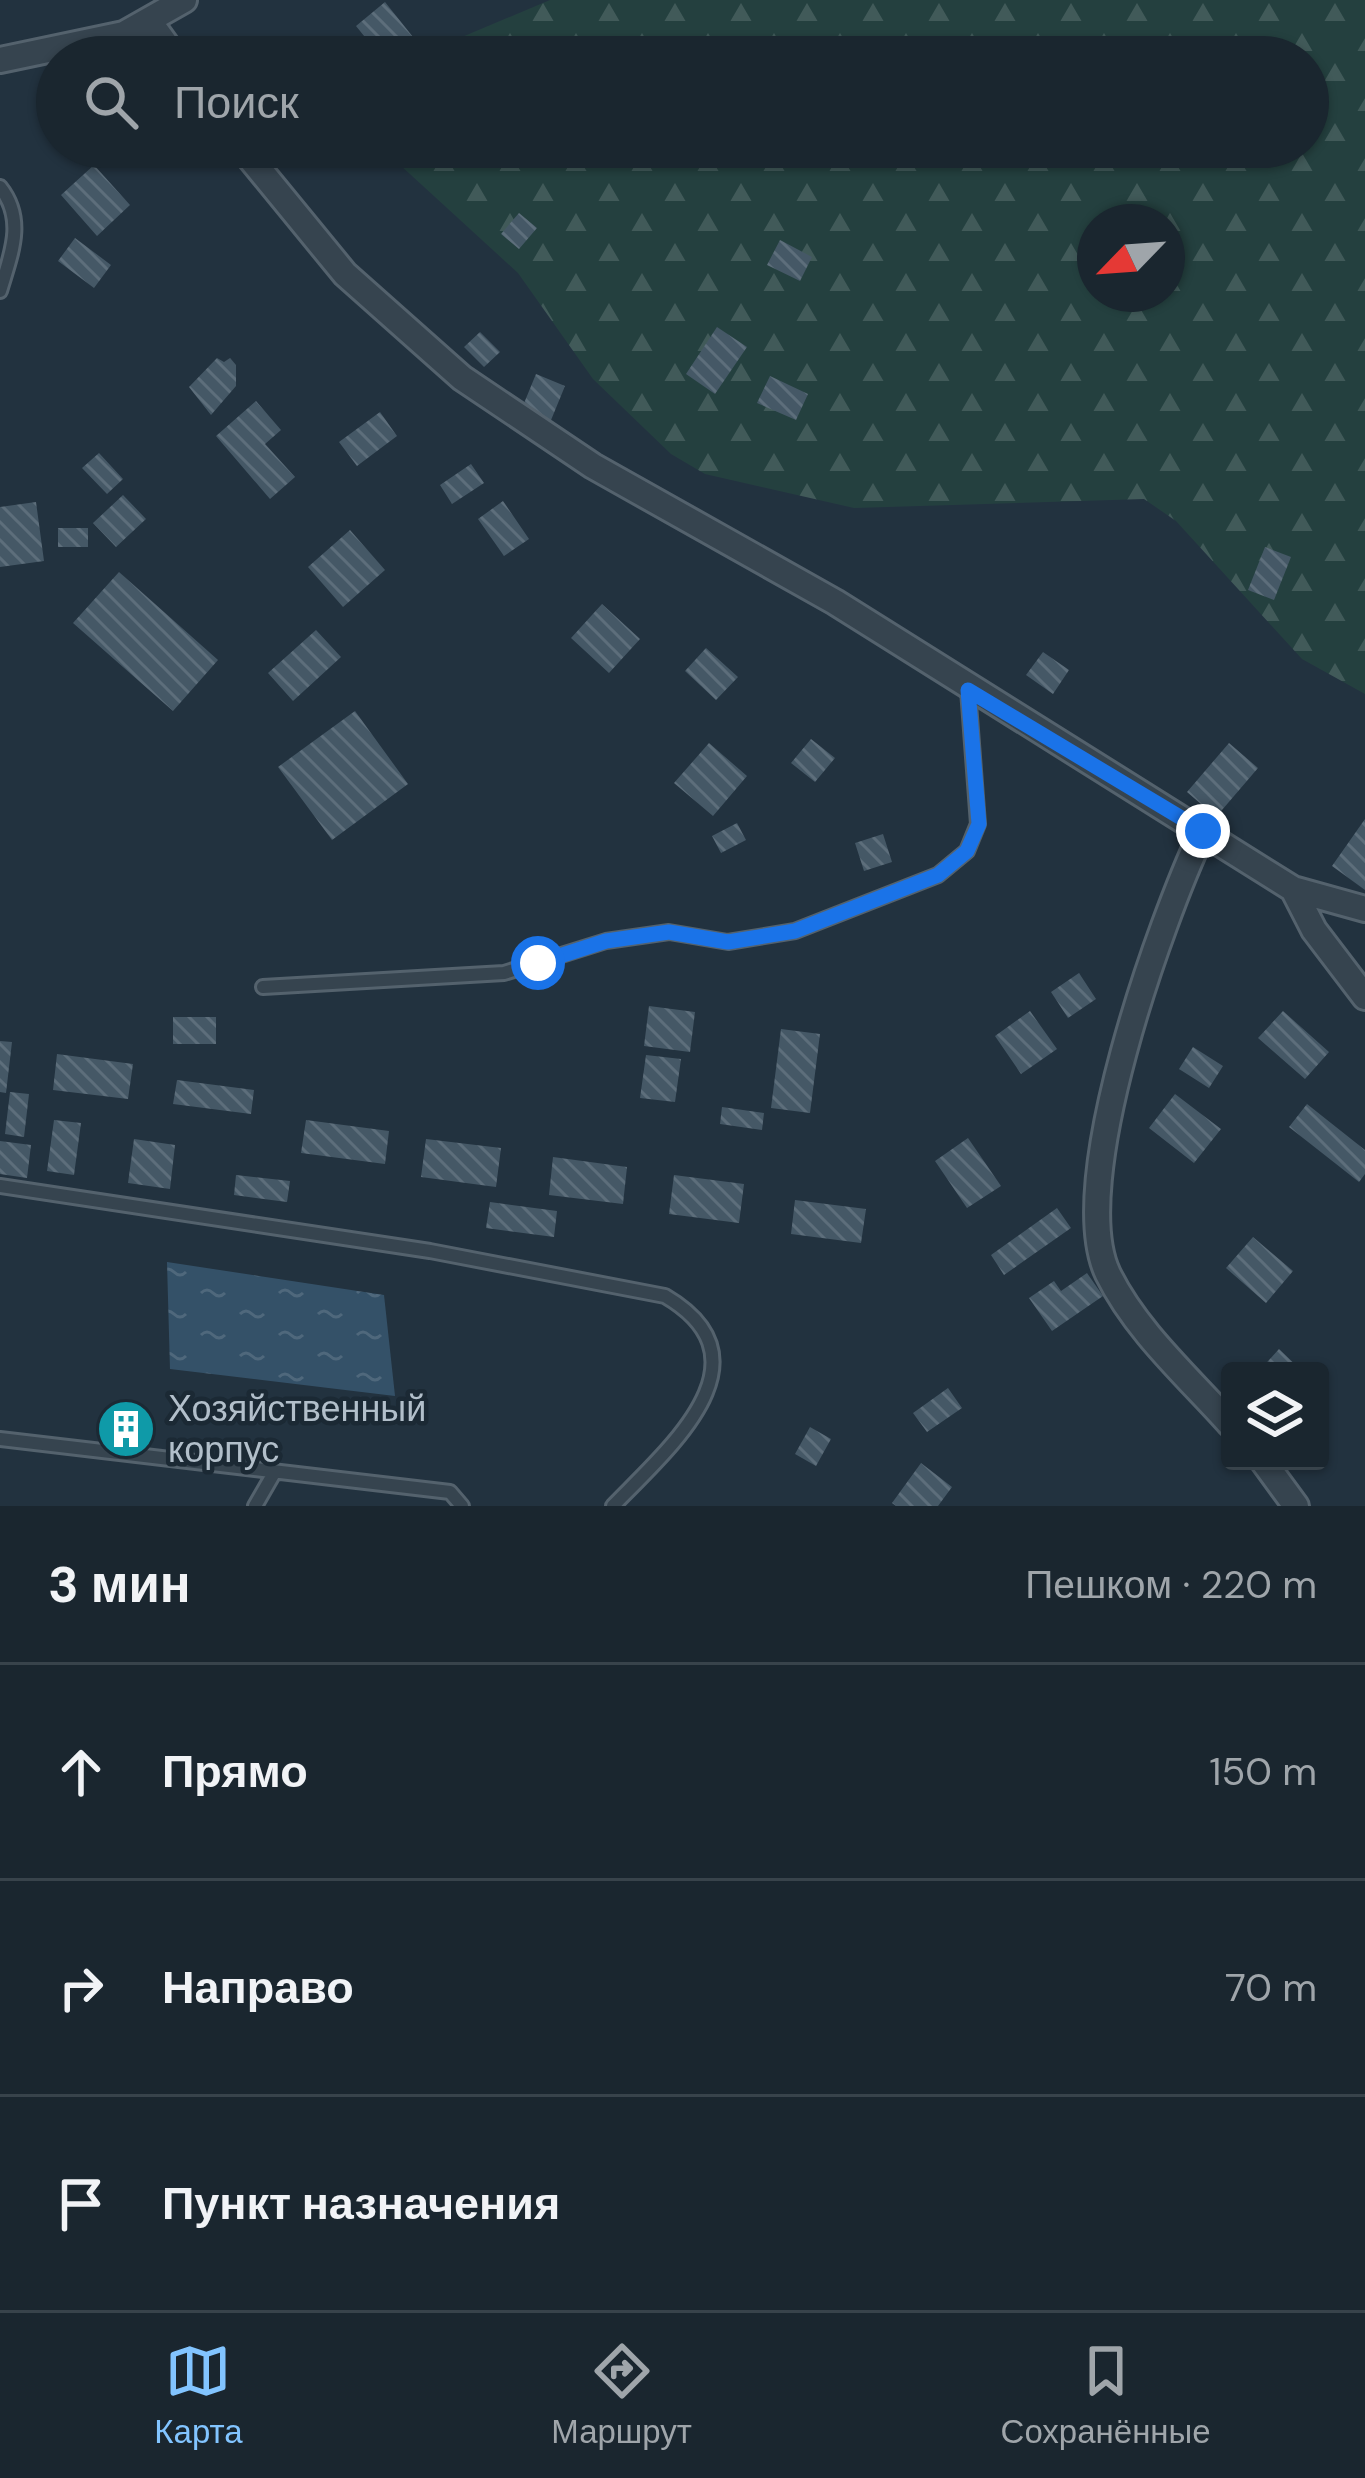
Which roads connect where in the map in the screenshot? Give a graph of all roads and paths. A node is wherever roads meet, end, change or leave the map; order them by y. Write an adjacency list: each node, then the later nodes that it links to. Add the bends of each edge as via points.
1 (184, 0): 2 (street)
2 (143, 11): 3 (street); 4 (street)
3 (100, 36)
4 (161, 36)
5 (36, 54): 6 (street)
6 (0, 60)
7 (258, 168): 10 (street, via 345,274 462,378 593,466 835,602)
8 (0, 187): 9 (lane, via 17,228)
9 (0, 291)
10 (968, 690): 11 (street); 14 (lane, via 979,824 967,851 938,875 795,931 728,942 669,932 606,941 504,974)
11 (1203, 831): 12 (street); 17 (street, via 1145,981 1097,1175 1096,1232 1106,1271 1131,1313)
12 (1293, 889): 13 (street); 15 (street)
13 (1365, 909)
14 (263, 988)
15 (1365, 997)
16 (0, 1186): 23 (lane, via 665,1295 694,1312 715,1365 676,1442)
17 (1221, 1414)
18 (0, 1439): 20 (lane)
19 (1269, 1470): 24 (street)
20 (274, 1473): 21 (lane); 22 (lane, via 450,1492)
21 (255, 1506)
22 (462, 1506)
23 (613, 1506)
24 (1296, 1506)

